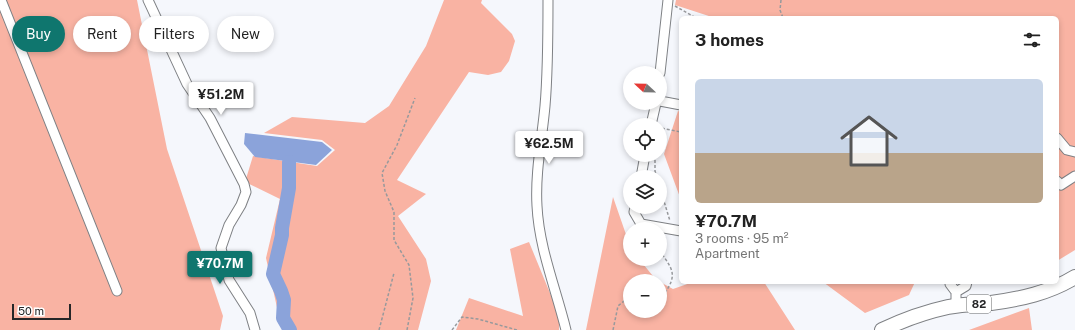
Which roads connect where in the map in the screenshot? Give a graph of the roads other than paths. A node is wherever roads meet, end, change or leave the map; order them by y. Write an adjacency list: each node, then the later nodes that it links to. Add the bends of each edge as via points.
1 (1, 0): 17 (street)
2 (148, 0): 19 (street, via 187,84 210,118 244,184 246,192 229,225 221,248 229,280 250,313)
3 (548, 0): 20 (street, via 545,106 537,206 544,252)
4 (669, 0): 5 (street)
5 (661, 66)
6 (667, 102): 7 (street)
7 (679, 105)
8 (1059, 140): 9 (street, via 1067,150)
9 (1075, 152)
10 (1075, 176): 11 (street)
11 (1059, 184)
12 (635, 214): 13 (street, via 640,224)
13 (679, 231)
14 (1075, 277): 18 (main road, 82, via 1030,296)
15 (950, 284): 18 (street)
16 (966, 284): 18 (street)
17 (117, 291)
18 (956, 299): 21 (main road, 82)
19 (254, 330)
20 (566, 330)
21 (882, 330)

